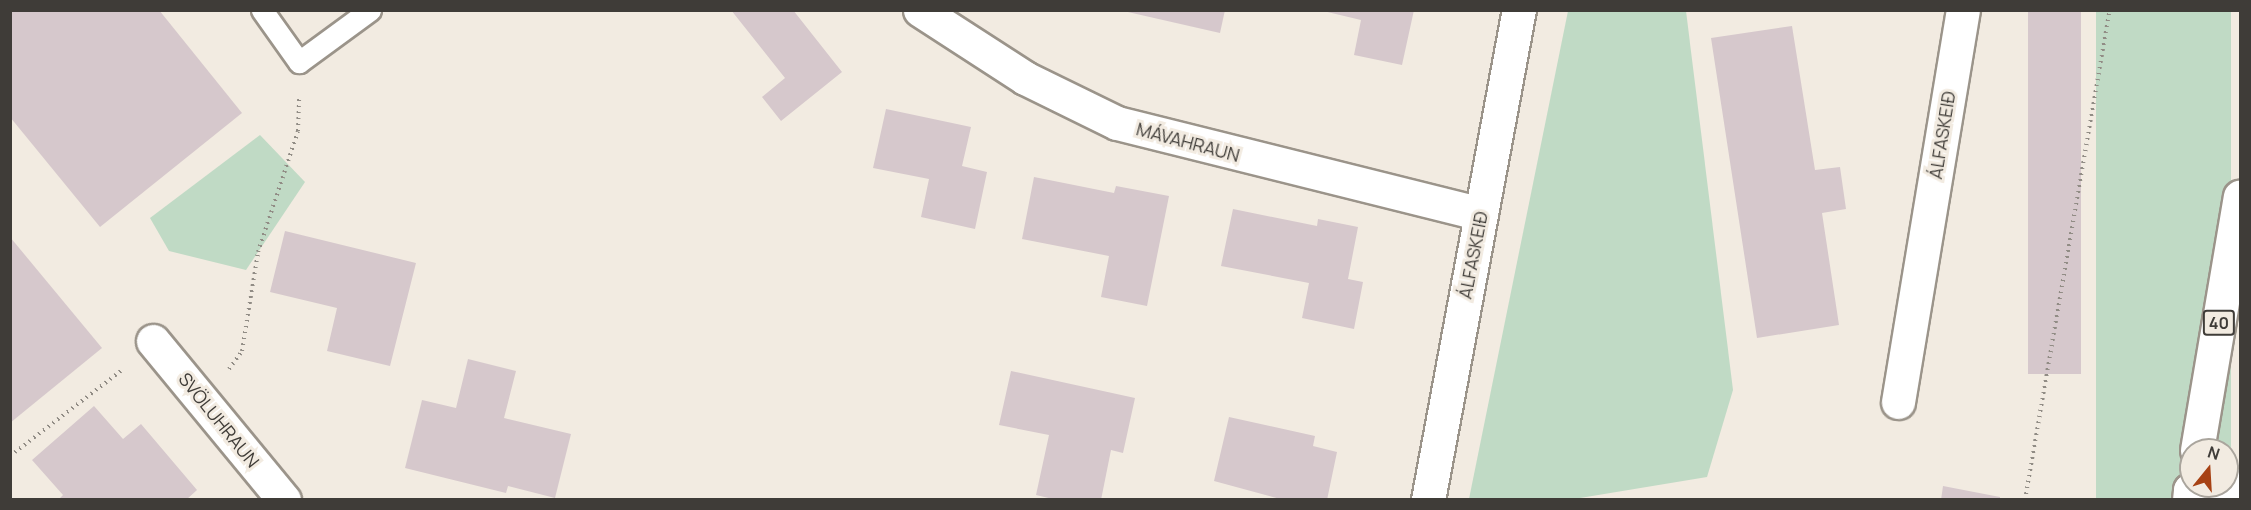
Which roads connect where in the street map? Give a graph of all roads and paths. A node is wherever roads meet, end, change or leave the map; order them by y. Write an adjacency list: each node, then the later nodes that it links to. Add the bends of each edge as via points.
1 (262, 10): 7 (lane)
2 (370, 10): 7 (lane)
3 (920, 10): 9 (main road, MÁVAHRAUN, via 1025,78 1117,123)
4 (1519, 10): 9 (main road, ÁLFASKEIÐ)
5 (1963, 10): 12 (main road, ÁLFASKEIÐ)
6 (2110, 10): 17 (path)
7 (299, 62): 11 (path, via 298,131 258,252 242,351)
8 (2241, 197): 13 (main road, 40)
9 (1481, 214): 16 (main road, ÁLFASKEIÐ)
10 (153, 341): 11 (main road, SVÖLUHRAUN); 14 (path, via 134,361)
11 (207, 402): 15 (main road, SVÖLUHRAUN)
12 (1898, 402)
13 (2199, 438)
14 (10, 456)
15 (284, 500)
16 (1428, 500)
17 (2025, 500)

